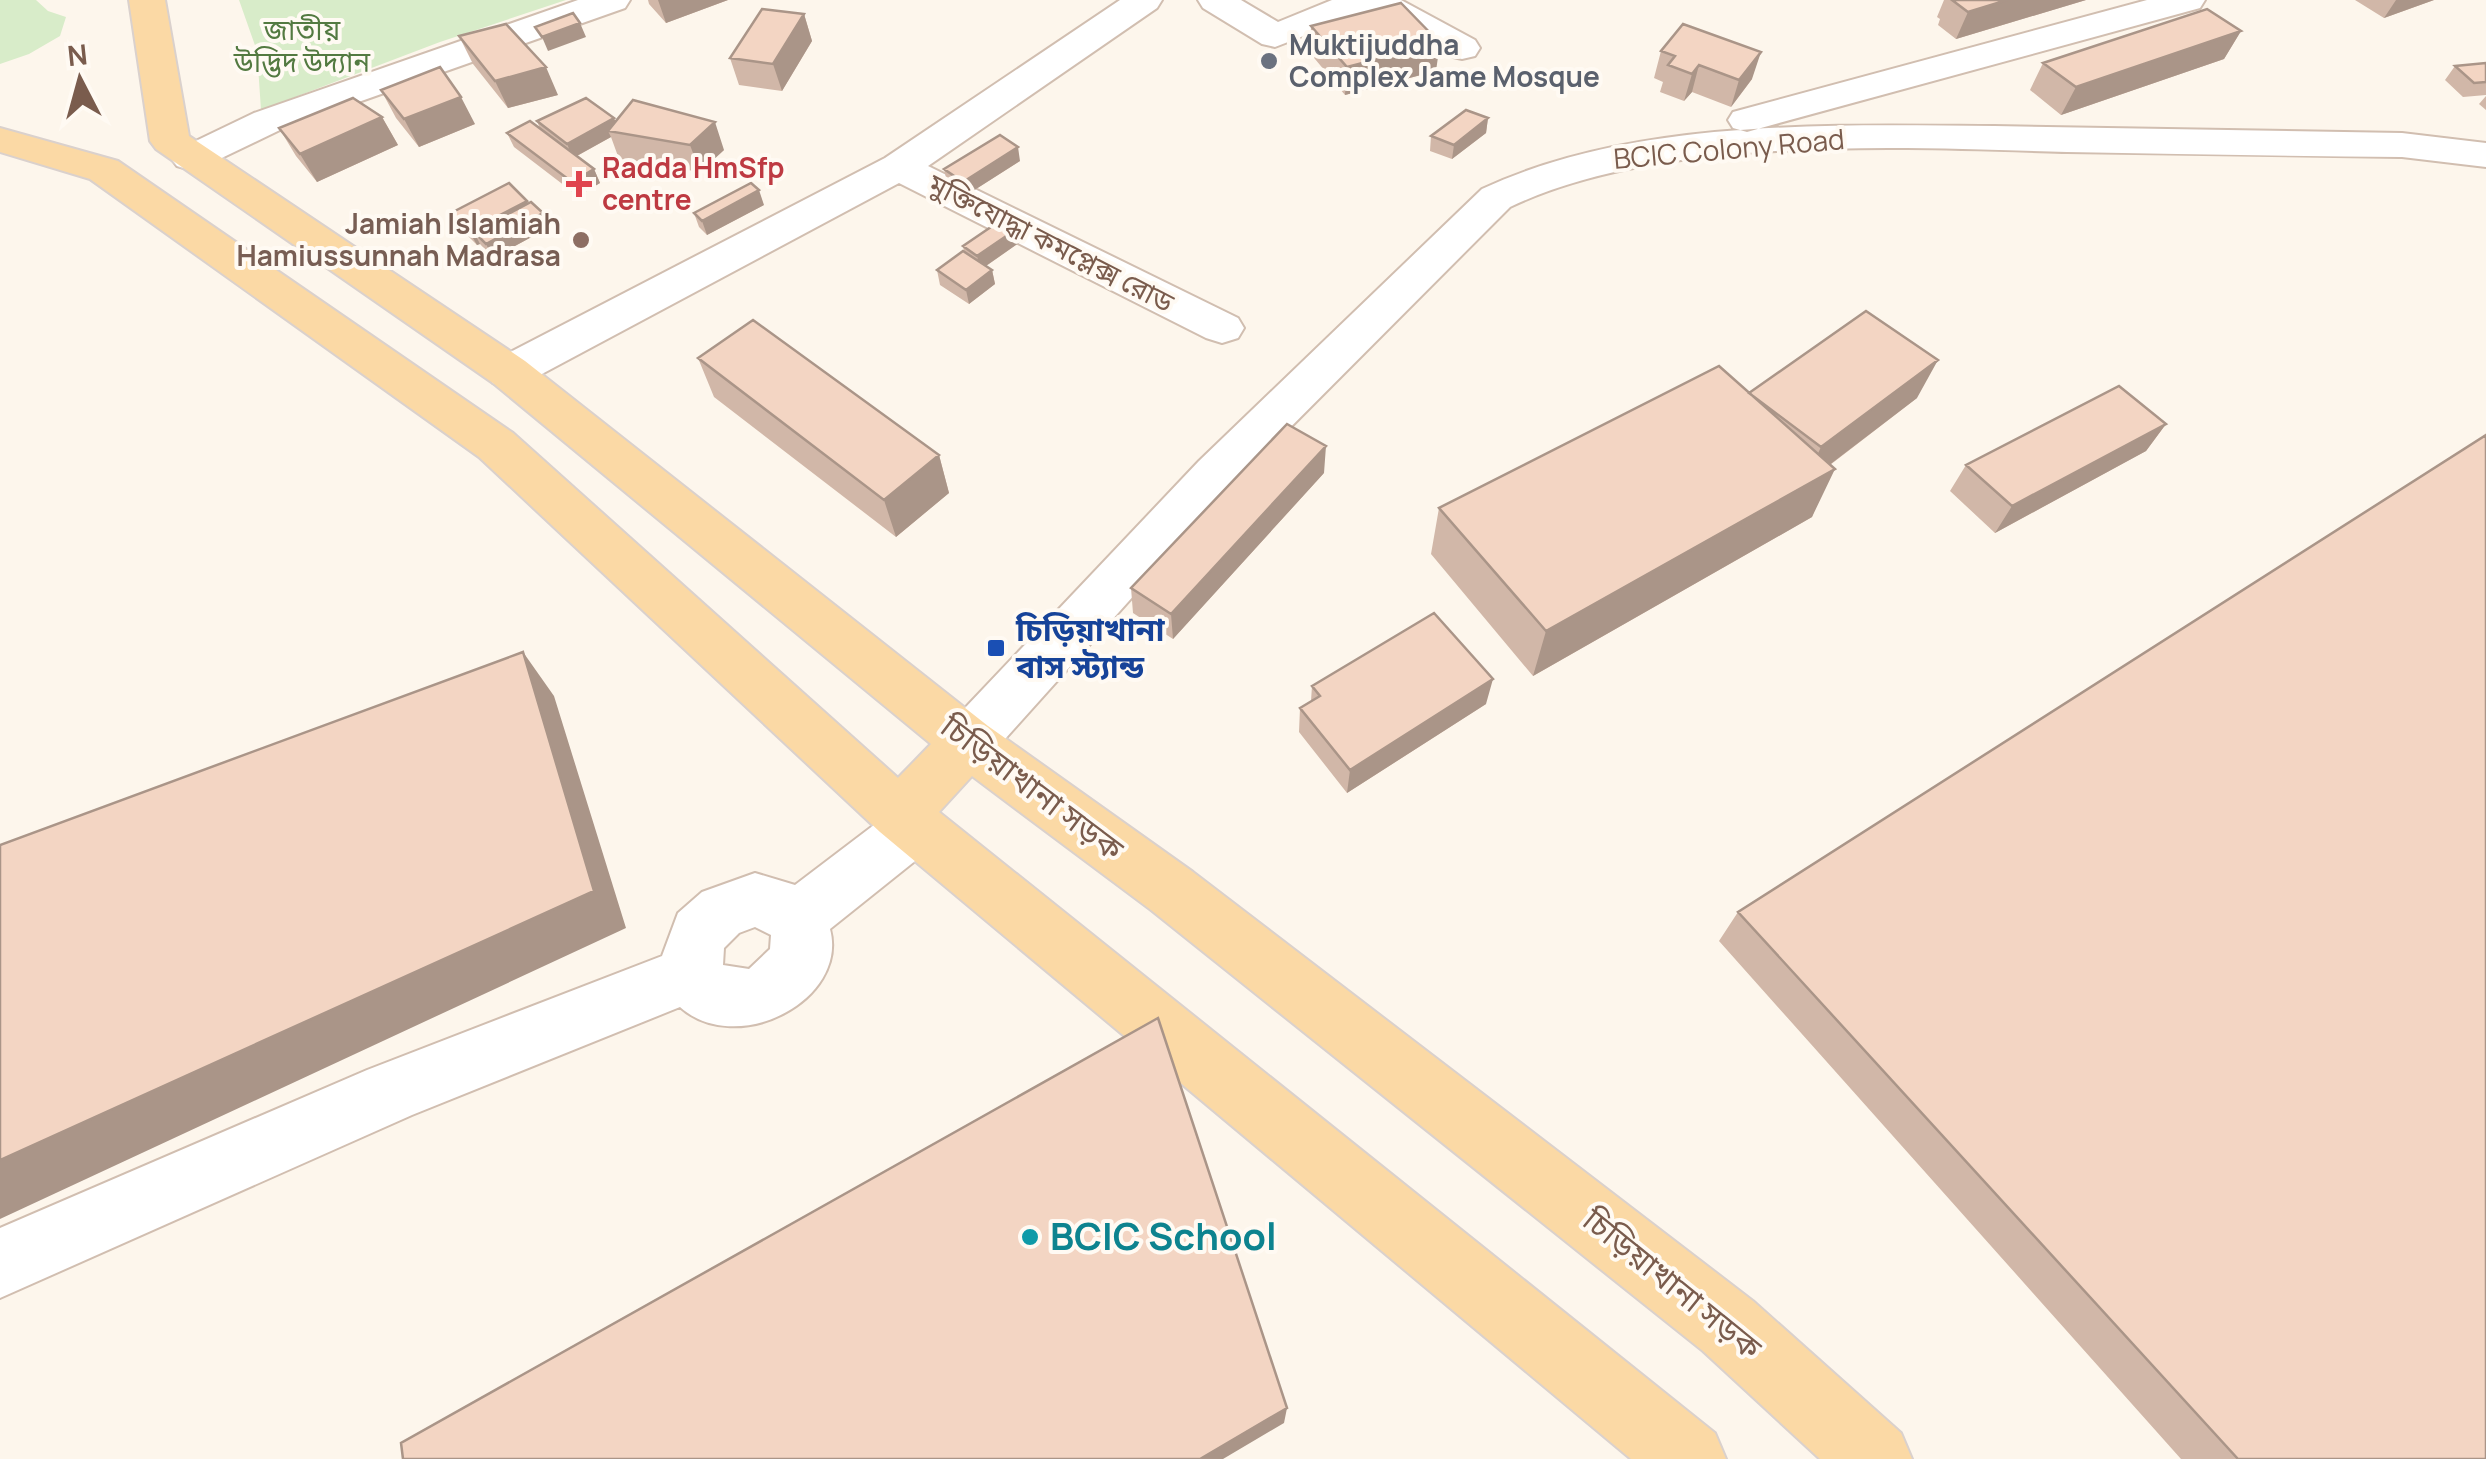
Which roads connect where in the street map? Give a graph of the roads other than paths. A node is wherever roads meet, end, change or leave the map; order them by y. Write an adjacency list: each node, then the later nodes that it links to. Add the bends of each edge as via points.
1 (147, 0): 10 (main road)
2 (612, 0): 10 (street)
3 (1144, 0): 13 (street)
4 (1216, 0): 5 (street, via 1275,36)
5 (1362, 0)
6 (1375, 0): 8 (street)
7 (2187, 0): 12 (street)
8 (1462, 48)
9 (0, 140): 14 (main road)
10 (180, 150): 14 (main road); 16 (main road, চিড়িয়াখানা সড়ক)
11 (2486, 155): 12 (street, BCIC Colony Road, via 2402,145 1852,137 1695,147)
12 (1576, 166): 17 (street, BCIC Colony Road, via 1496,198 1216,473)
13 (898, 167): 15 (street, মুক্তিযোদ্ধা কমপ্লেক্স রোড); 16 (street, মুক্তিযোদ্ধা কমপ্লেক্স রোড)
14 (104, 170): 18 (main road, via 496,445)
15 (1222, 328)
16 (510, 372): 17 (main road, চিড়িয়াখানা সড়ক)
17 (968, 742): 18 (main road); 21 (main road, চিড়িয়াখানা সড়ক, via 1172,891 1728,1326)
18 (907, 821): 19 (street, via 797,919 797,964 771,991 732,1000 700,986 692,972 390,1092); 20 (main road)
19 (0, 1263)
20 (1689, 1459)
21 (1875, 1459)

